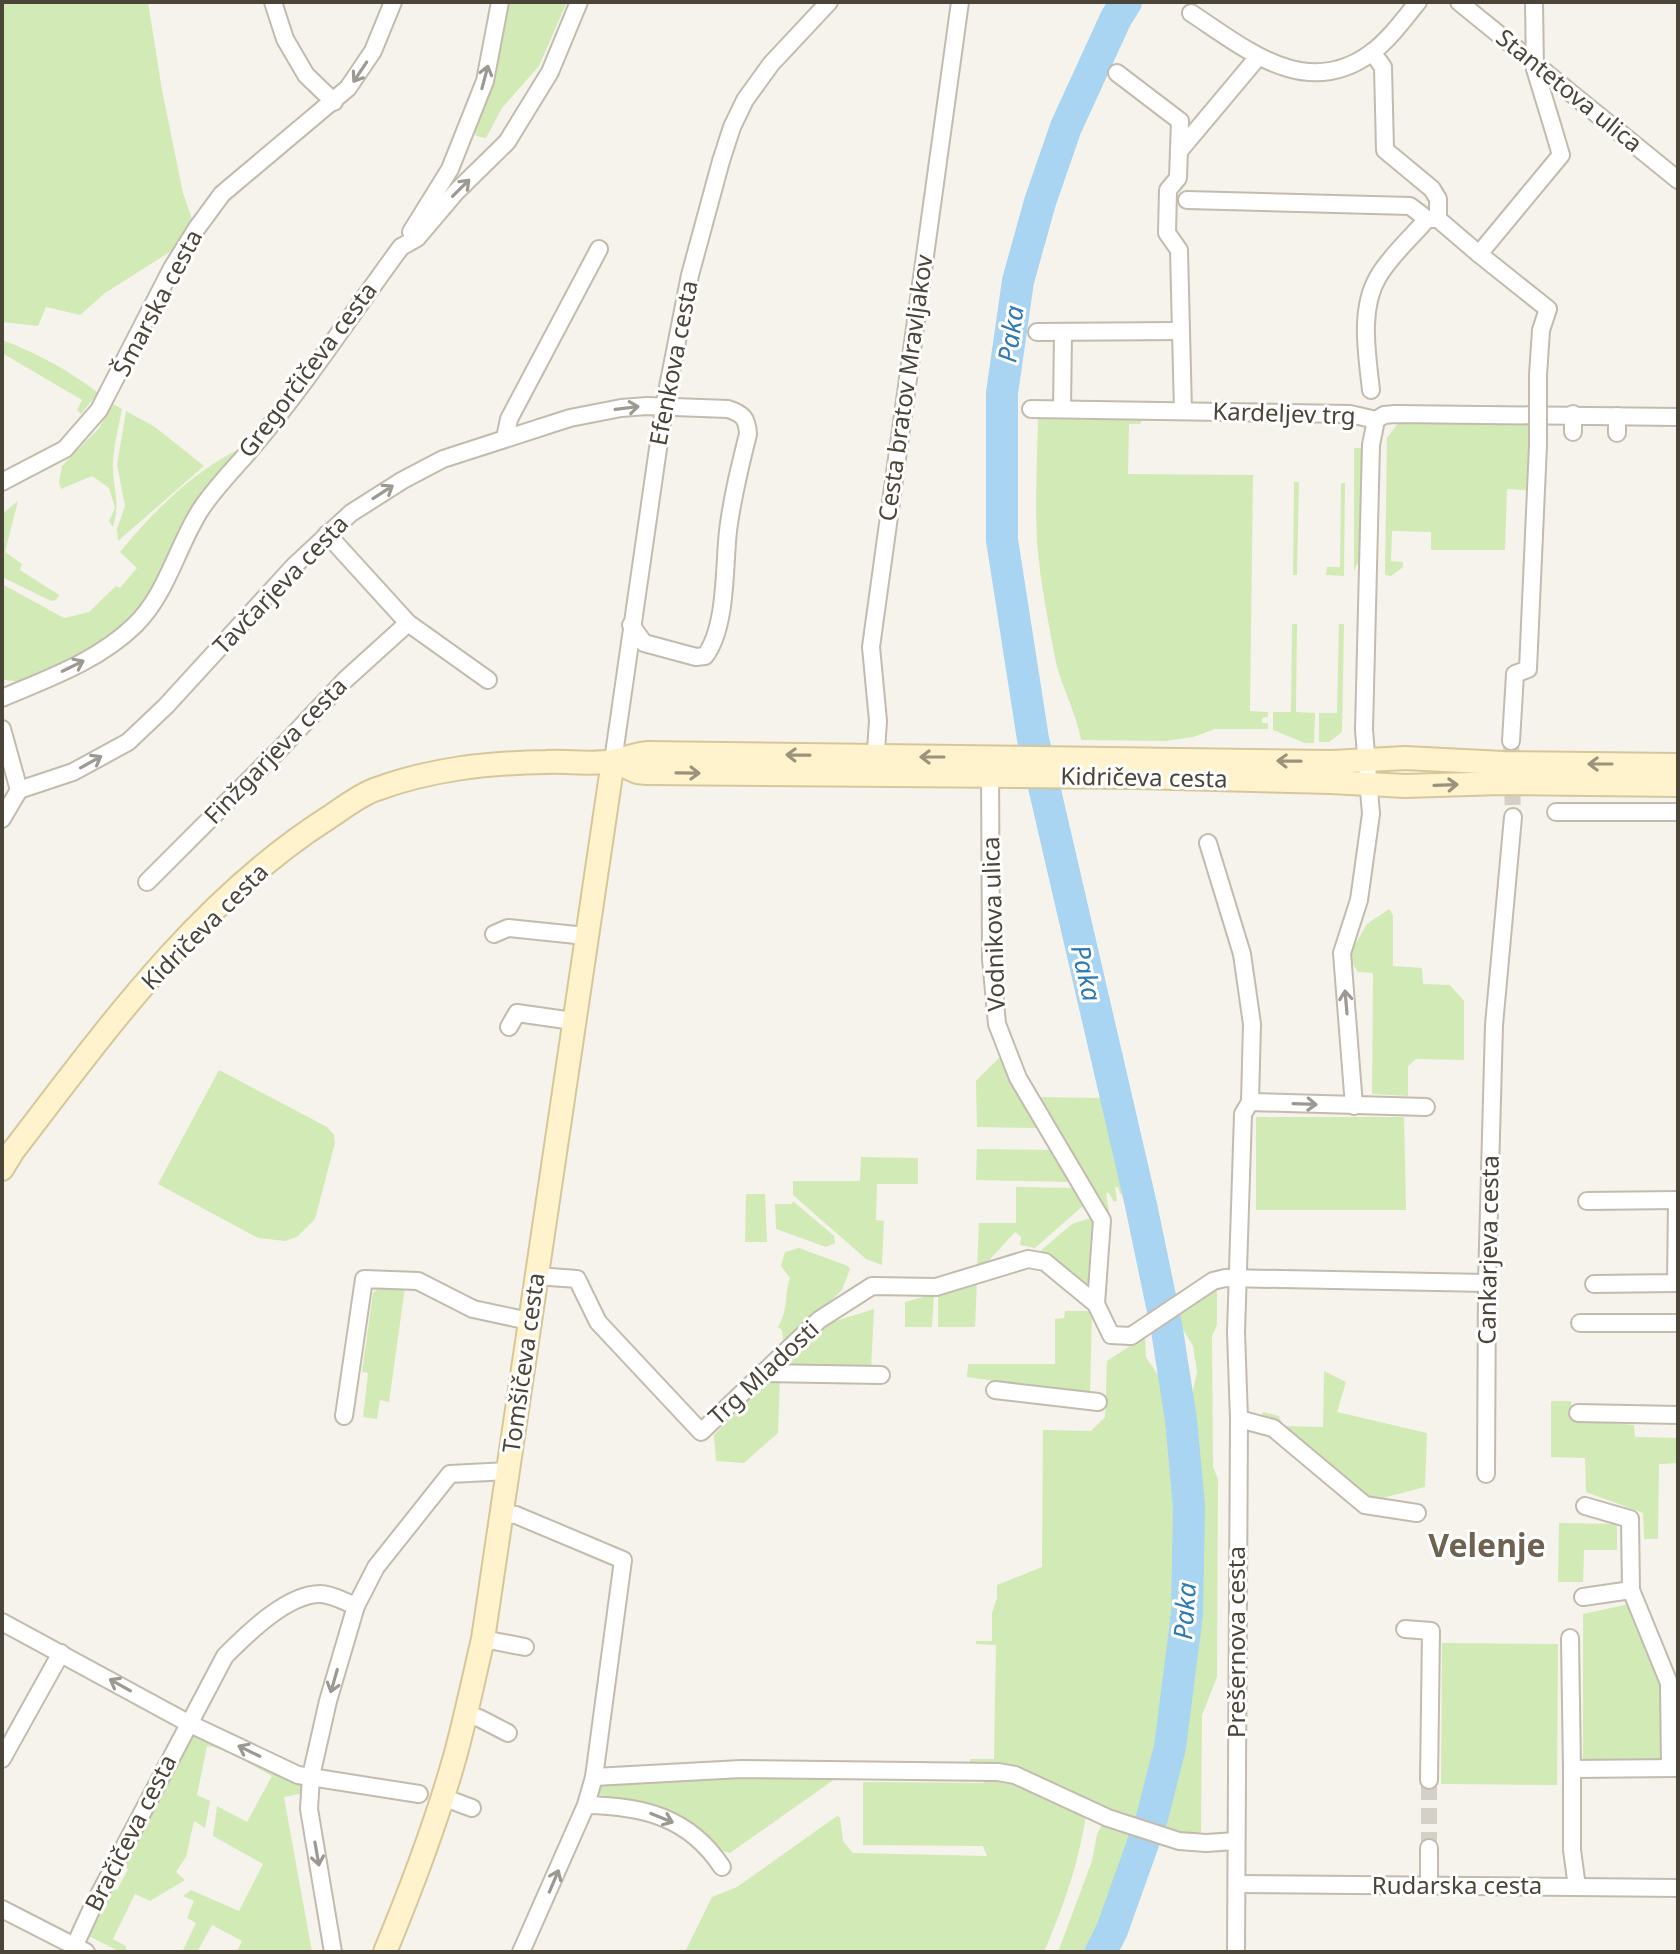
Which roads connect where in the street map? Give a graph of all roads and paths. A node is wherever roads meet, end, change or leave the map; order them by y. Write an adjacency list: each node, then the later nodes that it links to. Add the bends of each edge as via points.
1 (273, 2): 14 (street, via 285,39 306,75)
2 (393, 2): 14 (street, Šmarska cesta, one-way to 14, via 362,72)
3 (500, 2): 19 (street, one-way to 3, via 450,169 485,81)
4 (579, 2): 19 (street, Gregorčičeva cesta, one-way to 4, via 417,238 507,142 550,72)
5 (829, 2): 26 (street, Efenkova cesta, via 771,64 732,127 690,275)
6 (960, 2): 46 (street, Cesta bratov Mravljakov, via 871,647 878,721)
7 (1418, 2): 11 (street)
8 (1459, 2): 16 (street, Stantetova ulica)
9 (1534, 3): 21 (street, bridge, via 1535,69 1561,155)
10 (1191, 13): 12 (street)
11 (1372, 52): 12 (street, via 1352,63 1307,73); 18 (street, via 1383,67 1385,150 1432,189 1438,199)
12 (1258, 57): 15 (street)
13 (1117, 73): 15 (street, via 1180,121)
14 (334, 102): 35 (street, Šmarska cesta, via 222,194 172,268 99,410 65,449)
15 (1180, 150): 22 (street, via 1178,178 1168,190 1167,233 1179,250)
16 (1678, 180)
17 (1187, 200): 18 (street, via 1410,206)
18 (1433, 219): 21 (street); 25 (street, Kardeljev trg, via 1378,276 1370,295)
19 (401, 247): 40 (street, Gregorčičeva cesta, one-way to 19, via 109,648 138,623 201,510)
20 (599, 249): 34 (street, via 509,419)
21 (1479, 254): 42 (street, bridge, via 1556,308 1541,330 1528,669 1515,674)
22 (1180, 331): 24 (street); 29 (street)
23 (1037, 332): 24 (street)
24 (1063, 332): 28 (street)
25 (1371, 390)
26 (664, 407): 34 (street, Tavčarjeva cesta, one-way to 26, via 621,408); 38 (street, Efenkova cesta); 38 (street, Tavčarjeva cesta, via 728,409 747,420 748,434 712,647 696,657 644,643)
27 (1031, 409): 28 (street, Kardeljev trg)
28 (1062, 409): 29 (street, Kardeljev trg)
29 (1183, 411): 32 (street, Kardeljev trg, via 1350,414)
30 (1573, 414): 31 (street, Kardeljev trg, via 1617,424); 32 (street, Kardeljev trg, via 1395,414); 33 (street)
31 (1678, 417)
32 (1376, 420): 43 (street, via 1371,445)
33 (1573, 432)
34 (505, 438): 36 (street, Tavčarjeva cesta, one-way to 34, via 403,480 443,459)
35 (2, 482)
36 (327, 534): 37 (street); 51 (street, Tavčarjeva cesta, one-way to 36, via 73,772 128,742)
37 (408, 623): 39 (street); 57 (street, Finžgarjeva cesta)
38 (631, 625): 44 (street, Efenkova cesta)
39 (488, 680)
40 (2, 698)
41 (2, 729): 51 (street)
42 (1511, 741)
43 (1367, 760): 45 (main road, Kidričeva cesta, one-way to 43); 48 (main road, Kidričeva cesta, one-way to 48); 49 (street)
44 (613, 761): 46 (main road, Kidričeva cesta, via 648,753); 59 (main road, Tomšičeva cesta); 65 (main road, Kidričeva cesta, via 511,763 419,776 370,791 300,836 226,898 159,969)
45 (1678, 765)
46 (875, 766): 47 (main road, Kidričeva cesta)
47 (990, 767): 48 (main road, Kidričeva cesta); 72 (street, Vodnikova ulica, via 991,959 997,1024 1018,1078 1102,1220)
48 (1064, 768): 49 (main road, Kidričeva cesta)
49 (1368, 784): 50 (main road, Kidričeva cesta, one-way to 50); 63 (street, one-way to 49, via 1342,953 1369,844)
50 (1678, 785)
51 (19, 790): 55 (street)
52 (1556, 812): 53 (street)
53 (1678, 812)
54 (1513, 817): 70 (street, Cankarjeva cesta, via 1494,1025)
55 (2, 819)
56 (1208, 843): 62 (street, Prešernova cesta, via 1242,954 1252,1024)
57 (147, 882)
58 (494, 934): 59 (street, via 508,928)
59 (586, 936): 60 (main road, Tomšičeva cesta)
60 (573, 1021): 61 (street, via 517,1013); 68 (main road, Tomšičeva cesta)
61 (509, 1027)
62 (1250, 1102): 63 (street, one-way to 63); 69 (street, Prešernova cesta, via 1243,1114)
63 (1354, 1106): 64 (street)
64 (1426, 1107)
65 (2, 1169)
66 (1678, 1200): 67 (street); 71 (street, via 1676,1283)
67 (1587, 1201)
68 (536, 1276): 73 (main road, Tomšičeva cesta); 76 (street, Trg Mladosti, via 577,1279 598,1322 701,1432)
69 (1237, 1277): 70 (street); 72 (street, via 1213,1281 1131,1336 1111,1335); 83 (street, Prešernova cesta)
70 (1487, 1283): 85 (street, Cankarjeva cesta)
71 (1594, 1284)
72 (1096, 1304): 76 (street, Trg Mladosti, via 1045,1262 1028,1259 936,1287 872,1286 819,1320)
73 (529, 1321): 82 (street, via 473,1309 418,1281 364,1279); 84 (main road, Tomšičeva cesta)
74 (1580, 1323): 75 (street)
75 (1678, 1323)
76 (761, 1373): 77 (street)
77 (881, 1375)
78 (995, 1390): 79 (street)
79 (1098, 1402)
80 (1578, 1413): 81 (street)
81 (1678, 1415)
82 (344, 1416)
83 (1239, 1419): 87 (street, via 1273,1428 1365,1505); 111 (street, Prešernova cesta)
84 (508, 1471): 88 (main road, Tomšičeva cesta); 91 (street, via 450,1474 376,1567)
85 (1486, 1474)
86 (1585, 1506): 89 (street, via 1630,1519)
87 (1417, 1513)
88 (503, 1514): 95 (main road, Tomšičeva cesta); 105 (street, via 623,1560)
89 (1631, 1590): 90 (street); 102 (street, via 1669,1683)
90 (1583, 1597)
91 (356, 1606): 99 (street, Bračičeva cesta, via 322,1594 307,1596 256,1625 225,1656); 104 (street, one-way to 104)
92 (2, 1622): 97 (street)
93 (1405, 1629): 106 (street, via 1431,1631)
94 (1570, 1638): 103 (street)
95 (483, 1639): 96 (street); 98 (main road, Tomšičeva cesta)
96 (525, 1647)
97 (61, 1653): 99 (street, one-way to 97); 101 (street)
98 (465, 1715): 100 (street); 108 (main road, Tomšičeva cesta)
99 (188, 1723): 104 (street, one-way to 99, via 298,1775); 119 (street, Bračičeva cesta, via 92,1908)
100 (508, 1733)
101 (2, 1759)
102 (1674, 1768): 103 (street)
103 (1572, 1769): 116 (street)
104 (311, 1776): 107 (street); 120 (street, one-way to 120, via 309,1809)
105 (594, 1777): 109 (street); 111 (street, via 741,1769 998,1772 1179,1841)
106 (1429, 1780)
107 (419, 1794)
108 (442, 1797): 110 (street); 121 (main road, Tomšičeva cesta)
109 (586, 1805): 113 (street, one-way to 113, via 658,1815 690,1831); 122 (street, one-way to 109)
110 (472, 1808)
111 (1236, 1841): 114 (street, Prešernova cesta)
112 (1429, 1848): 115 (street)
113 (722, 1867)
114 (1237, 1884): 115 (street, Rudarska cesta); 123 (street, Prešernova cesta)
115 (1429, 1886): 116 (street, Rudarska cesta)
116 (1577, 1887): 117 (street, Rudarska cesta)
117 (1678, 1888)
118 (2, 1909): 119 (street)
119 (81, 1949)
120 (333, 1952)
121 (385, 1952)
122 (521, 1952)
123 (1236, 1952)

